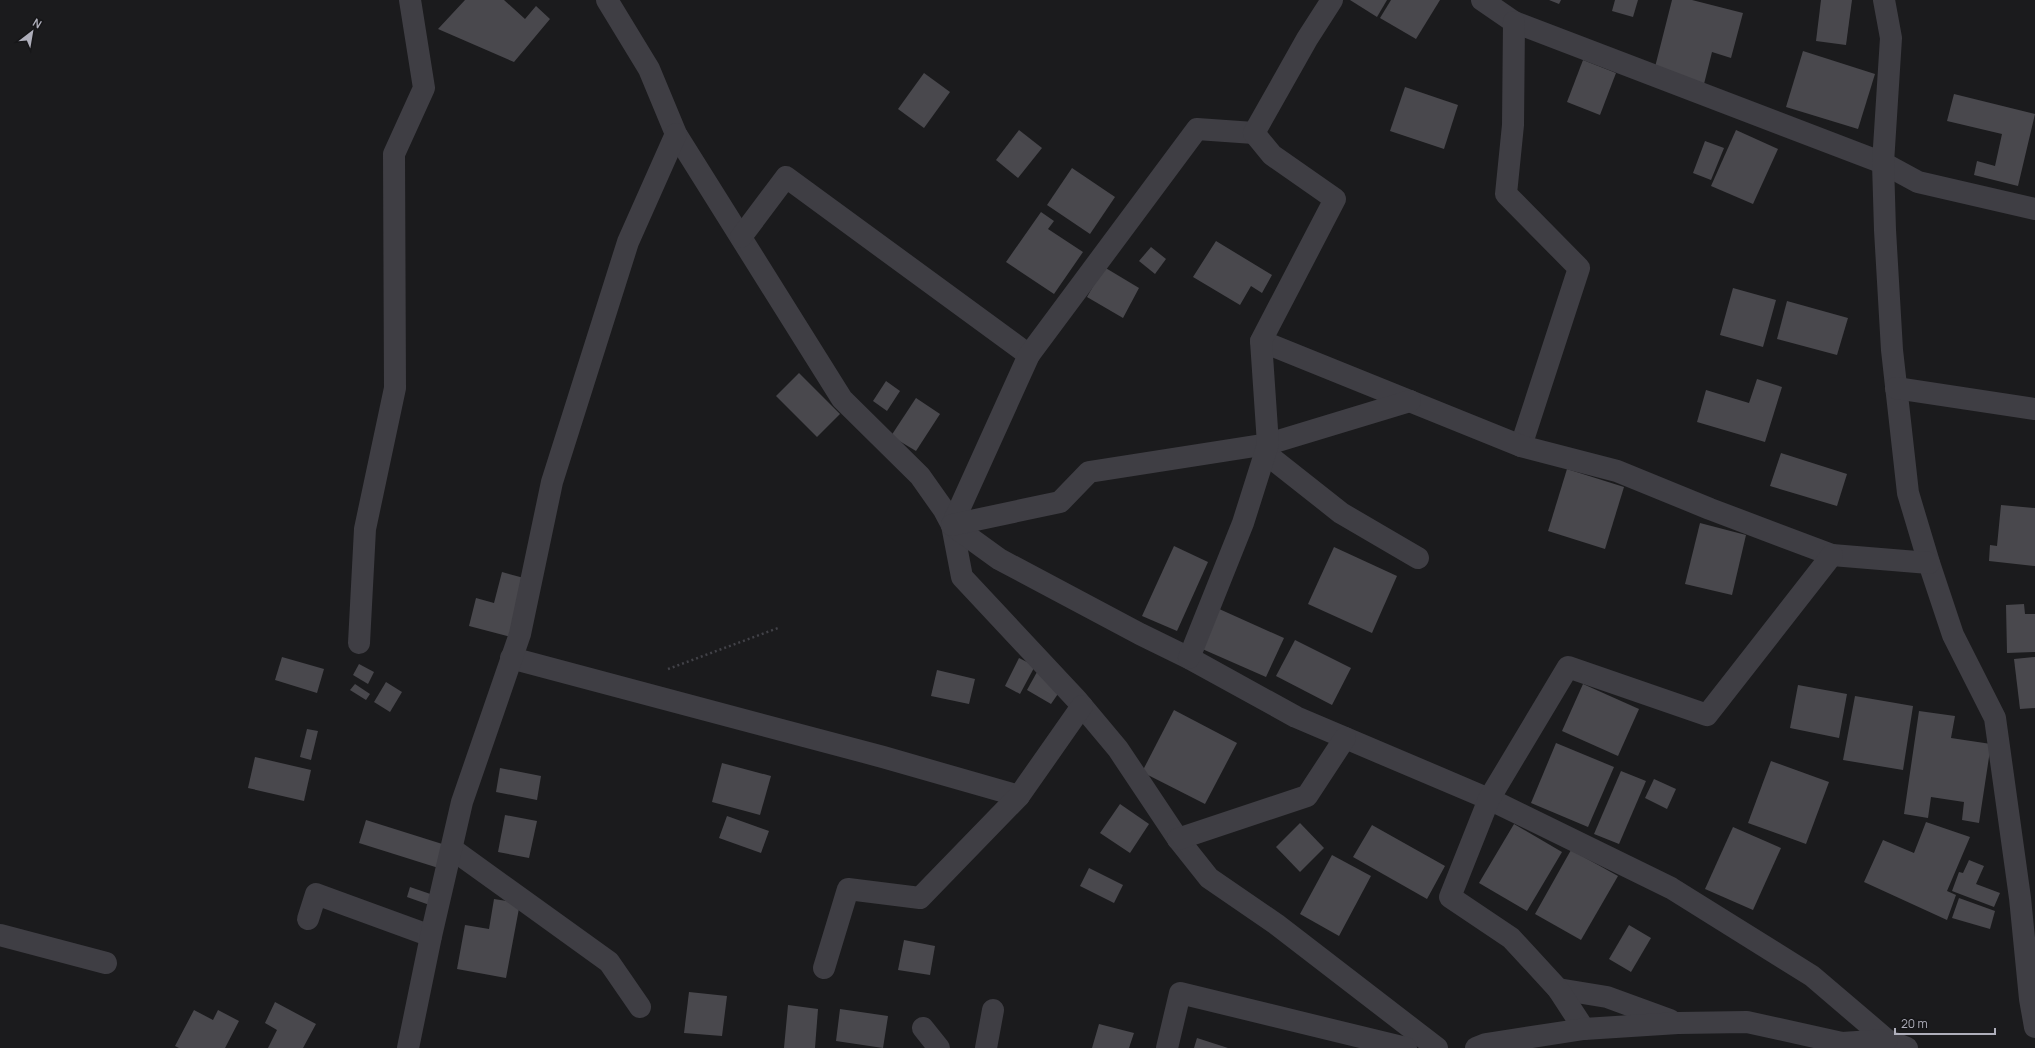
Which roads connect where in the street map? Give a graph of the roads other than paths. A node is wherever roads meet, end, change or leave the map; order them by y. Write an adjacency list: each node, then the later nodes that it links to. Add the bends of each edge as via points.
1 (410, 0): 23 (street, via 424,88 394,154 394,388 365,529)
2 (607, 0): 8 (street, via 649,69)
3 (1332, 0): 7 (street)
4 (1482, 0): 6 (street)
5 (1884, 0): 9 (street, via 1891,38)
6 (1514, 22): 9 (street); 17 (street, via 1512,125 1506,194 1579,268)
7 (1254, 133): 12 (street, via 1272,155 1335,199); 13 (street, via 1198,129)
8 (676, 134): 11 (street); 24 (street, via 628,242 552,482 520,634)
9 (1883, 163): 10 (street, via 1918,182); 14 (street)
10 (2035, 209)
11 (741, 237): 13 (street, via 786,177); 19 (street, via 842,399 920,476)
12 (1261, 341): 15 (street); 18 (street)
13 (1029, 355): 19 (street)
14 (1896, 388): 16 (street); 22 (street, via 1908,492)
15 (1410, 401): 17 (street); 18 (street)
16 (2035, 409)
17 (1521, 446): 20 (street, via 1617,471)
18 (1267, 449): 19 (street, via 1089,472 1060,502); 21 (street, via 1341,513); 25 (street, via 1243,523)
19 (952, 525): 25 (street, via 999,559); 26 (street, via 962,577)
20 (1832, 555): 22 (street); 29 (street, via 1707,714 1568,666)
21 (1418, 558)
22 (1929, 563): 32 (street, via 1953,635 1995,718)
23 (359, 643)
24 (512, 658): 28 (street); 31 (street, via 462,802)
25 (1189, 658): 27 (street, via 1296,717)
26 (1082, 706): 28 (street); 30 (street, via 1118,749)
27 (1345, 738): 29 (street); 30 (street, via 1307,796)
28 (1020, 796): 37 (street, via 920,898 848,889)
29 (1489, 799): 38 (street, via 1450,897 1511,938); 45 (street, via 1672,888 1812,976)
30 (1178, 839): 51 (street, via 1209,878 1276,924)
31 (452, 849): 35 (street); 39 (street, via 608,962)
32 (2028, 899): 42 (street, via 2030,999)
33 (308, 919): 35 (street, via 316,894)
34 (0, 935): 36 (street)
35 (431, 936): 46 (street)
36 (106, 963)
37 (824, 968)
38 (1558, 989): 41 (street, via 1607,997); 44 (street)
39 (640, 1007)
40 (993, 1010): 48 (street)
41 (1678, 1023): 44 (street); 45 (street, via 1747,1022 1842,1043)
42 (2035, 1027)
43 (923, 1028): 47 (street)
44 (1584, 1029): 52 (street, via 1486,1044)
45 (1897, 1044): 53 (street)
46 (408, 1048)
47 (939, 1048)
48 (986, 1048)
49 (1167, 1048): 50 (street, via 1180,993)
50 (1406, 1048)
51 (1437, 1048)
52 (1476, 1048)
53 (1866, 1048)

